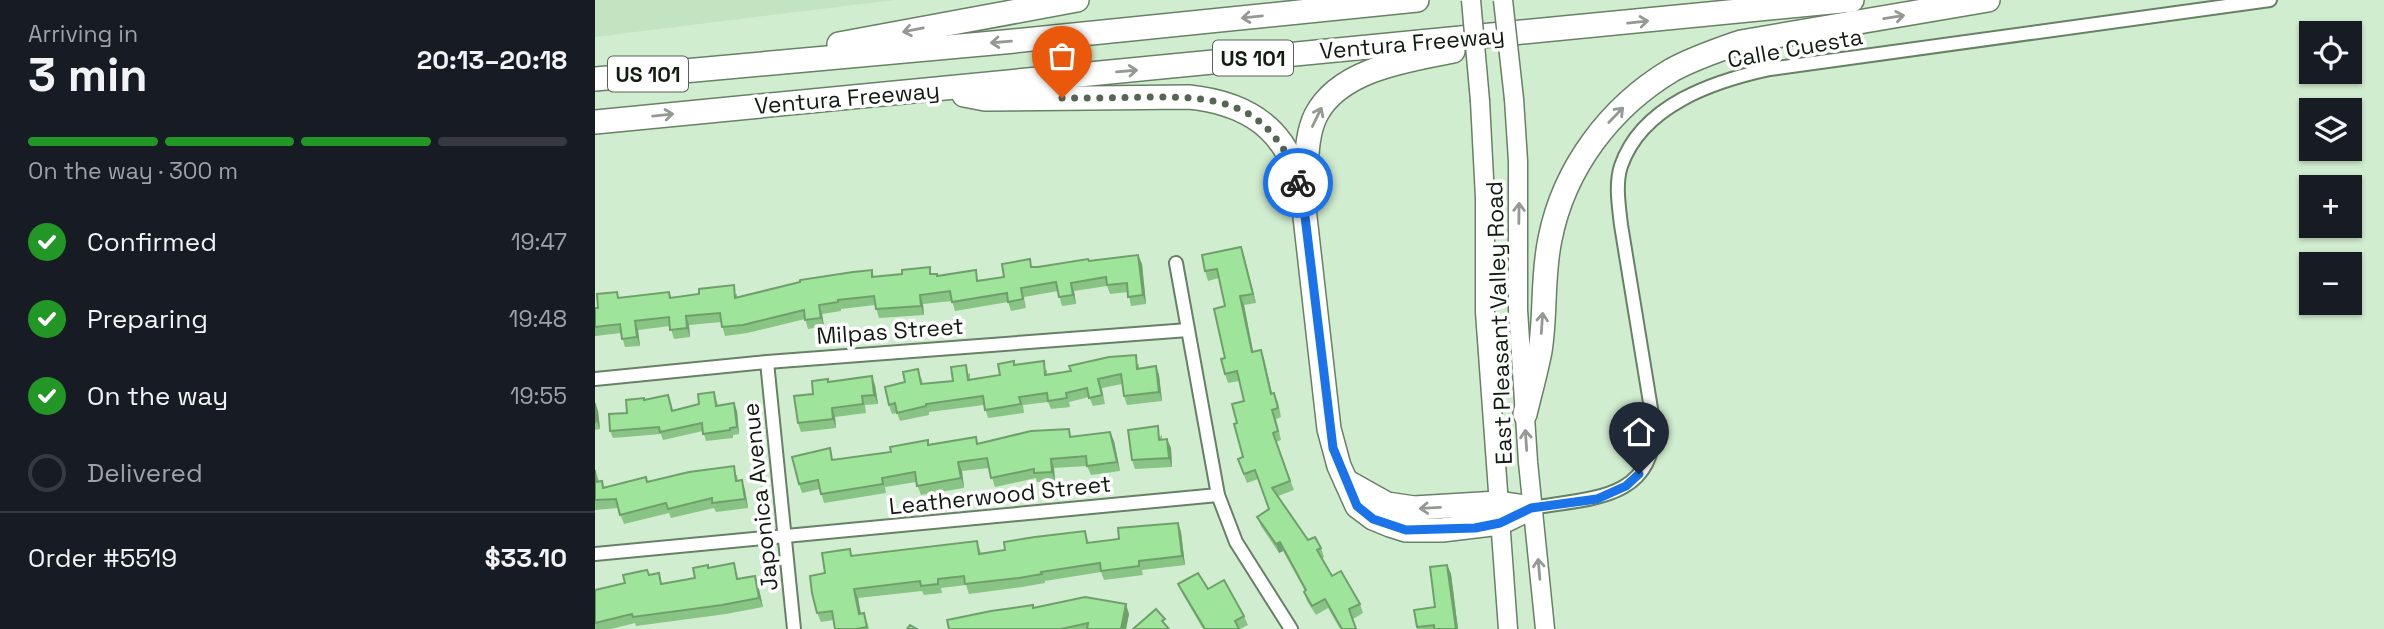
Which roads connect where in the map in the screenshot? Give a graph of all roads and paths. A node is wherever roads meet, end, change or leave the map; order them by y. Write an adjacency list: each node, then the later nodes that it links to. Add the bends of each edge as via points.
1 (1077, 0): 11 (highway, one-way to 11)
2 (1349, 0): 9 (highway)
3 (1417, 0): 9 (highway, Ventura Freeway / US 101)
4 (1471, 0): 23 (main road, East Pleasant Valley Road, bridge, via 1481,101 1485,312)
5 (1503, 0): 20 (main road, East Pleasant Valley Road, one-way to 5, bridge, via 1518,310 1519,185)
6 (1852, 0): 10 (highway, Ventura Freeway / US 101, one-way to 6)
7 (1987, 0): 20 (highway, one-way to 7, via 1540,351 1549,240 1559,204 1588,149 1626,104 1673,69 1741,43)
8 (2270, 0): 22 (street, Calle Cuesta, via 1770,69 1737,76 1680,100 1633,143 1621,167 1618,196 1654,427 1648,459 1639,474 1611,494)
9 (1290, 13): 11 (highway, Ventura Freeway / US 101, one-way to 11)
10 (1570, 29): 13 (highway, Ventura Freeway / US 101, one-way to 10); 15 (highway, one-way to 10, via 1312,127 1324,104 1347,83 1416,60)
11 (702, 69): 12 (highway, Ventura Freeway / US 101)
12 (595, 79)
13 (937, 90): 14 (highway, Ventura Freeway / US 101, one-way to 13); 15 (highway, via 985,99 1189,97 1237,106 1270,130 1287,153)
14 (595, 122)
15 (1304, 208): 23 (highway, via 1329,429 1346,481 1387,504)
16 (1176, 263): 17 (street)
17 (1188, 330): 18 (street, Milpas Street); 21 (street)
18 (767, 362): 19 (street, Milpas Street); 24 (street, Japonica Avenue)
19 (595, 379)
20 (1524, 414): 22 (main road, East Pleasant Valley Road, one-way to 20)
21 (1218, 495): 24 (street, Leatherwood Street); 27 (street, via 1236,542)
22 (1531, 508): 23 (highway); 29 (main road, East Pleasant Valley Road, one-way to 22)
23 (1499, 513): 28 (main road, East Pleasant Valley Road)
24 (786, 537): 25 (street, Leatherwood Street); 26 (street, Japonica Avenue)
25 (595, 554)
26 (795, 629)
27 (1291, 629)
28 (1508, 629)
29 (1545, 629)

